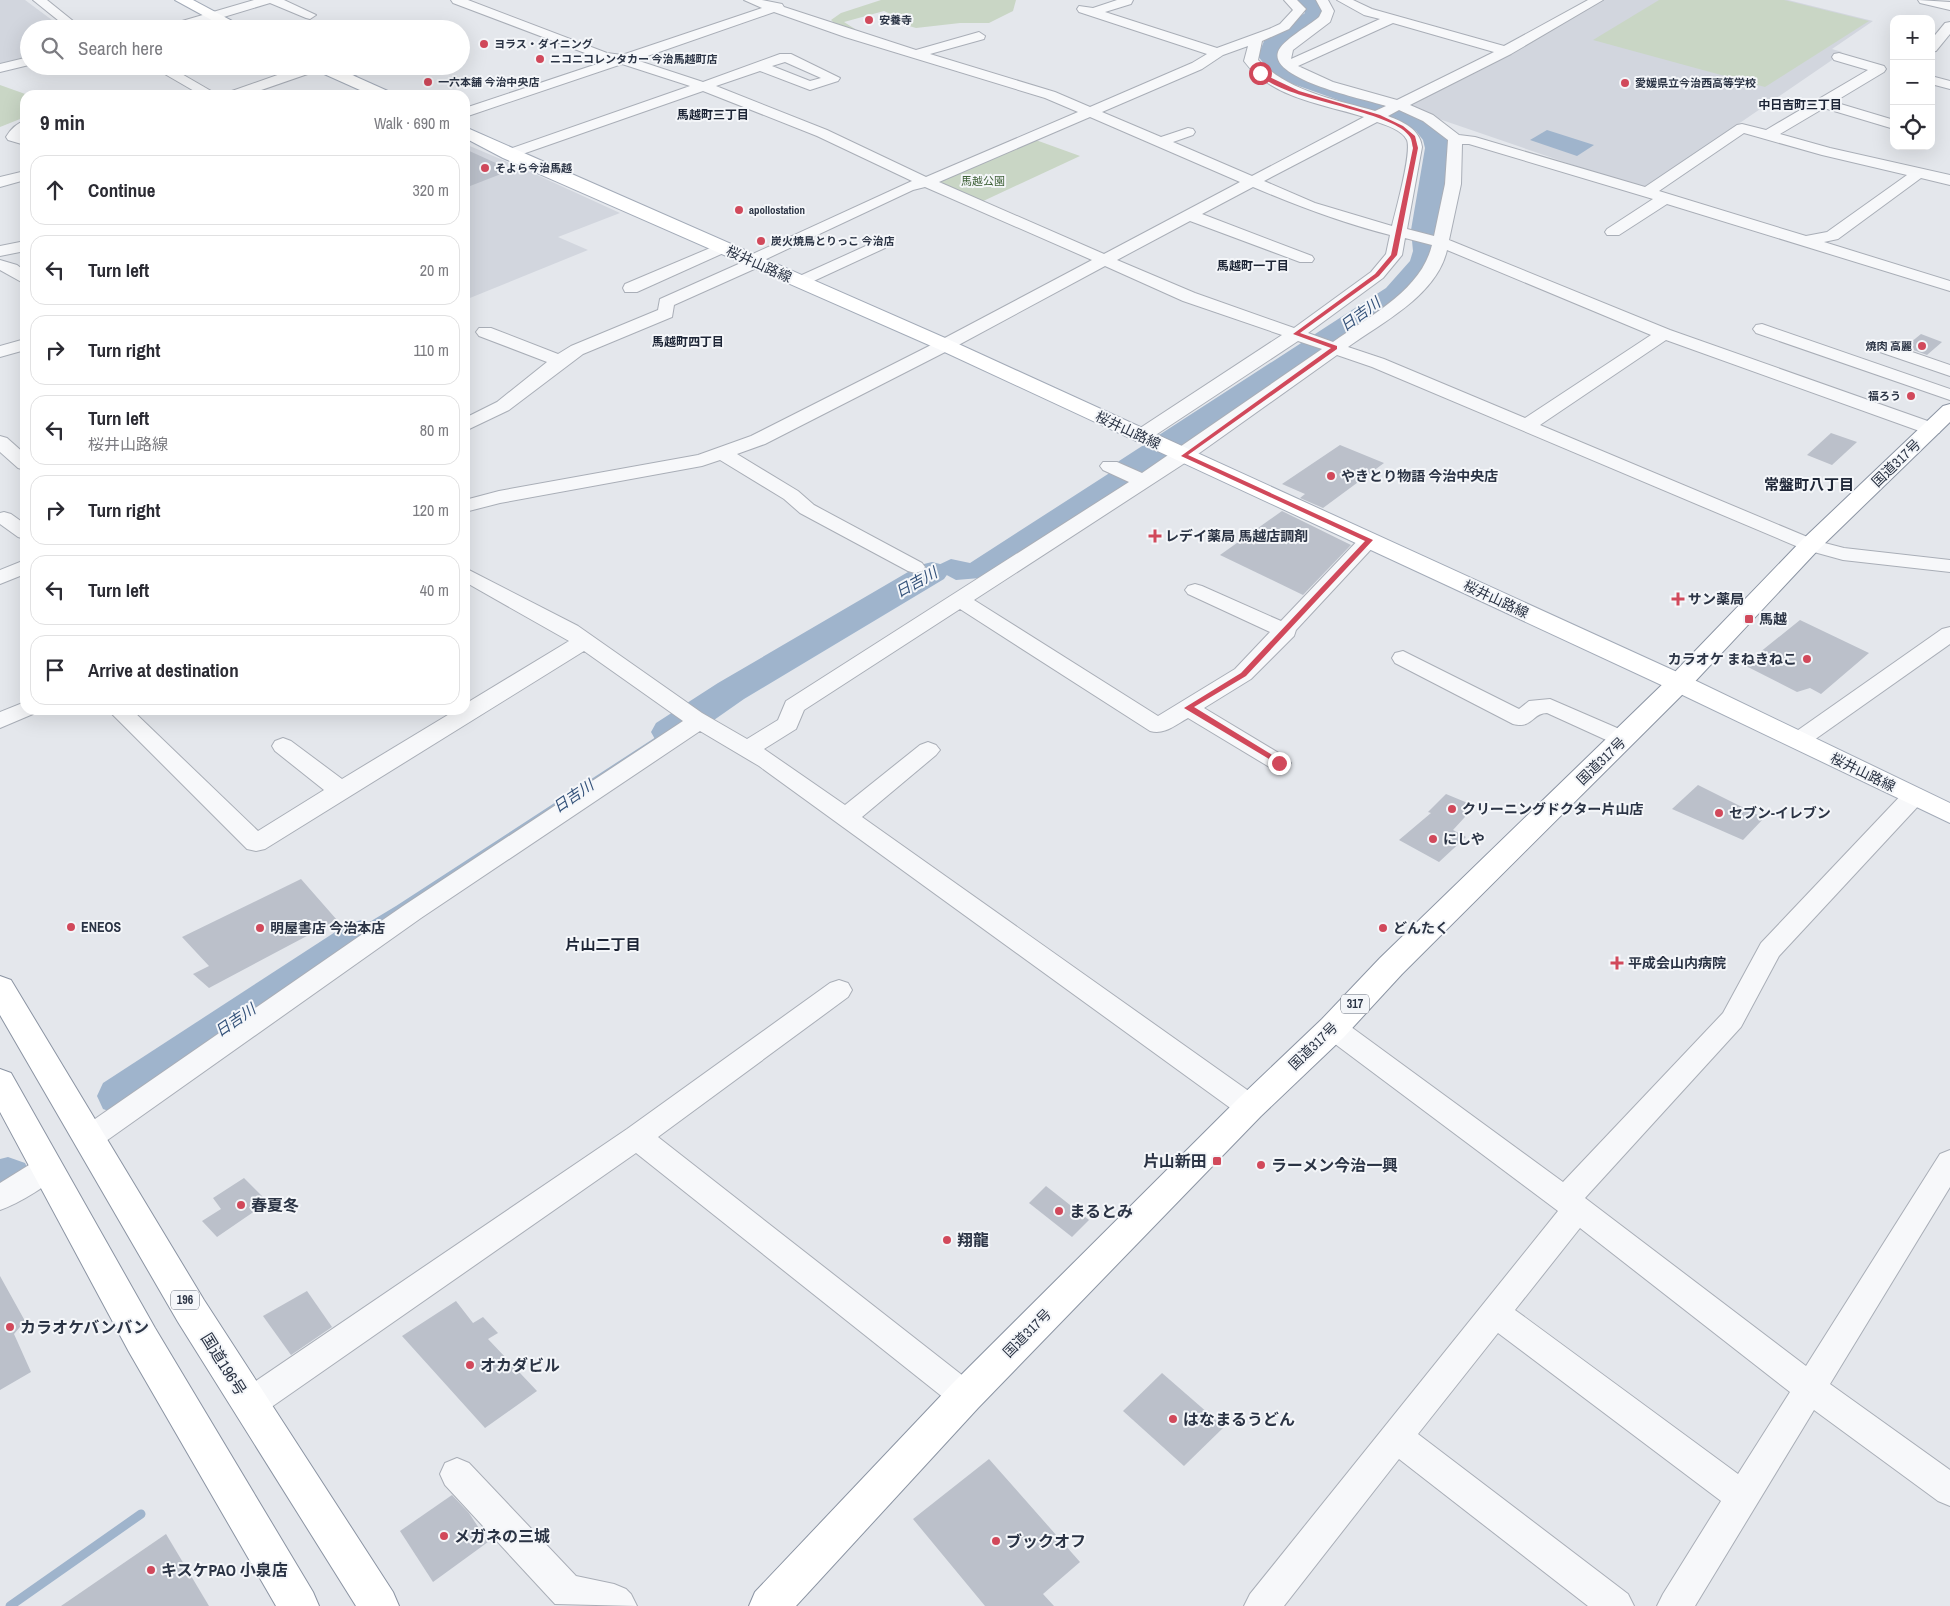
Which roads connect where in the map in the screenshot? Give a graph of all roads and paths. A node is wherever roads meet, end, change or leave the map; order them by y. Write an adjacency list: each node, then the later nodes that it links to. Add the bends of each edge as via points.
1 (39, 0): 18 (street)
2 (182, 0): 16 (main road)
3 (267, 0): 16 (street)
4 (274, 0): 15 (street)
5 (457, 0): 29 (street)
6 (798, 0): 13 (street)
7 (1290, 0): 23 (street, via 1300,10 1294,19)
8 (1322, 0): 32 (street, via 1328,11 1325,19 1287,48 1284,54)
9 (1343, 0): 17 (street)
10 (1597, 0): 25 (street)
11 (1924, 0): 14 (street)
12 (1127, 1): 26 (street, via 1088,10)
13 (765, 3): 27 (street); 29 (street)
14 (1950, 6)
15 (310, 15)
16 (213, 16): 19 (street); 20 (main road)
17 (1391, 19): 25 (street); 32 (street)
18 (66, 20)
19 (200, 20)
20 (221, 20)
21 (1950, 26): 24 (street)
22 (979, 36): 27 (street)
23 (1256, 40): 26 (street); 30 (street)
24 (1935, 43)
25 (1506, 51): 49 (street)
26 (1218, 53): 51 (street, via 1197,66)
27 (916, 54): 51 (street, via 1050,95)
28 (1839, 57): 35 (street)
29 (613, 58): 43 (street); 47 (street); 50 (street)
30 (1252, 60): 32 (street); 52 (street, via 1260,73 1276,83)
31 (20, 62): 34 (street)
32 (1286, 62): 49 (street, via 1315,80)
33 (760, 66): 33 (street, via 810,86 833,78 785,57); 43 (street)
34 (0, 68)
35 (1879, 69): 36 (street); 48 (street)
36 (1890, 71)
37 (174, 75): 44 (street)
38 (292, 75): 45 (street)
39 (342, 75): 40 (street)
40 (339, 76): 46 (main road)
41 (1935, 81): 42 (street)
42 (1950, 85)
43 (703, 86): 61 (street); 66 (street, via 822,133)
44 (202, 90)
45 (248, 90)
46 (372, 90)
47 (470, 102)
48 (1822, 103): 53 (street); 57 (street)
49 (1397, 106): 52 (street); 59 (street, via 1432,119)
50 (470, 111)
51 (1088, 111): 60 (street); 66 (street)
52 (1379, 116): 67 (street); 73 (street, via 1412,136 1415,148)
53 (1890, 124)
54 (20, 130): 58 (street, via 13,137)
55 (1188, 132): 60 (street)
56 (470, 134): 61 (main road, 桜井山路線)
57 (1769, 135): 62 (street); 68 (street, via 1742,128)
58 (20, 139)
59 (1455, 139): 68 (street, via 1470,140); 75 (street, via 1453,184)
60 (1160, 142): 67 (street)
61 (509, 154): 78 (main road, 桜井山路線)
62 (1917, 174): 64 (street); 74 (street, via 1832,236)
63 (20, 176): 65 (street)
64 (1950, 180)
65 (4, 181): 69 (street)
66 (927, 182): 83 (street); 84 (street, via 858,209)
67 (1251, 182): 71 (street); 73 (street, via 1310,206)
68 (1646, 193): 70 (street)
69 (0, 198)
70 (1664, 198): 72 (street); 74 (street)
71 (1190, 215): 82 (street); 83 (street)
72 (1613, 232)
73 (1398, 233): 75 (street); 92 (street, via 1394,255 1377,275)
74 (1804, 241): 88 (street)
75 (1439, 242): 93 (street); 96 (street, via 1437,258 1428,275 1406,298)
76 (879, 246): 87 (street)
77 (20, 247): 79 (street)
78 (722, 248): 84 (main road, 桜井山路線); 89 (street)
79 (0, 251)
80 (20, 254): 81 (street)
81 (0, 258)
82 (1306, 259)
83 (1105, 261): 92 (street, via 1189,297); 94 (street)
84 (753, 262): 87 (main road, 桜井山路線); 99 (street, via 666,303 666,313 577,350)
85 (0, 265): 86 (street, via 12,268)
86 (20, 275)
87 (799, 282): 94 (main road, 桜井山路線)
88 (1950, 286)
89 (631, 288)
90 (1762, 329): 101 (street)
91 (485, 332): 99 (street)
92 (1296, 334): 96 (street); 105 (street)
93 (1664, 334): 102 (street); 104 (street)
94 (945, 345): 105 (main road, 桜井山路線); 107 (street, via 796,422)
95 (20, 346): 98 (street)
96 (1334, 347): 104 (street); 108 (street)
97 (1883, 347): 100 (street)
98 (0, 352)
99 (559, 361): 103 (street, via 503,406)
100 (1950, 371)
101 (1950, 395)
102 (1941, 419): 116 (main road, 国道317号 / 317)
103 (470, 422)
104 (1527, 425): 116 (street)
105 (1142, 436): 108 (main road, 桜井山路線)
106 (0, 442): 109 (street)
107 (722, 453): 112 (street, via 702,460); 118 (street, via 791,495 807,509)
108 (1183, 455): 111 (street); 115 (main road, 桜井山路線)
109 (20, 460)
110 (1110, 466): 111 (street)
111 (1144, 480): 123 (street)
112 (470, 505)
113 (4, 518): 114 (street)
114 (20, 529)
115 (1369, 540): 124 (street); 128 (main road, 桜井山路線)
116 (1810, 545): 117 (street, via 1843,554); 128 (main road, 国道317号 / 317)
117 (1950, 566)
118 (915, 567)
119 (20, 568): 121 (street)
120 (470, 577): 126 (street)
121 (0, 578)
122 (1194, 590): 124 (street)
123 (960, 600): 129 (street, via 1158,726); 139 (street, via 794,706 788,724)
124 (1286, 631): 129 (street, via 1243,674)
125 (1950, 634): 137 (street)
126 (584, 641): 131 (street); 134 (street)
127 (1403, 658): 136 (street, via 1521,719 1537,706 1550,706)
128 (1679, 683): 136 (main road, 国道317号 / 317); 137 (main road, 桜井山路線)
129 (1188, 708): 141 (street)
130 (20, 711): 135 (street)
131 (470, 711)
132 (124, 715): 142 (street, via 256,843)
133 (464, 715): 142 (street)
134 (693, 717): 139 (street); 152 (street)
135 (0, 721)
136 (1623, 739): 148 (main road, 国道317号 / 317, via 1390,966)
137 (1799, 740): 143 (main road, 桜井山路線)
138 (283, 746): 142 (street)
139 (747, 750): 145 (street)
140 (928, 750): 145 (street)
141 (1279, 763)
142 (341, 791)
143 (1914, 796): 144 (main road, 桜井山路線); 156 (street, via 1770,950 1732,1020)
144 (1947, 809)
145 (846, 817): 150 (street)
146 (0, 988): 152 (main road, 国道196号 / 196)
147 (839, 990): 151 (street)
148 (1333, 1028): 150 (main road, 国道317号 / 317); 156 (street)
149 (0, 1082): 153 (main road)
150 (1250, 1107): 159 (main road, 国道317号 / 317)
151 (638, 1136): 159 (street); 160 (street)
152 (89, 1138): 160 (main road, 国道196号 / 196)
153 (47, 1168): 155 (street); 165 (main road, via 142,1340)
154 (1945, 1182): 158 (street)
155 (0, 1198)
156 (1571, 1204): 157 (street); 158 (street)
157 (1495, 1313): 161 (street); 164 (street)
158 (1811, 1389): 163 (street); 164 (street)
159 (965, 1396): 168 (main road, 国道317号 / 317)
160 (249, 1404): 166 (main road, 国道196号 / 196)
161 (1396, 1437): 169 (street); 170 (street)
162 (457, 1474): 167 (street, via 566,1592 614,1601)
163 (1950, 1490)
164 (1743, 1498): 171 (street)
165 (299, 1606)
166 (379, 1606)
167 (619, 1606)
168 (769, 1606)
169 (1262, 1606)
170 (1616, 1606)
171 (1675, 1606)

